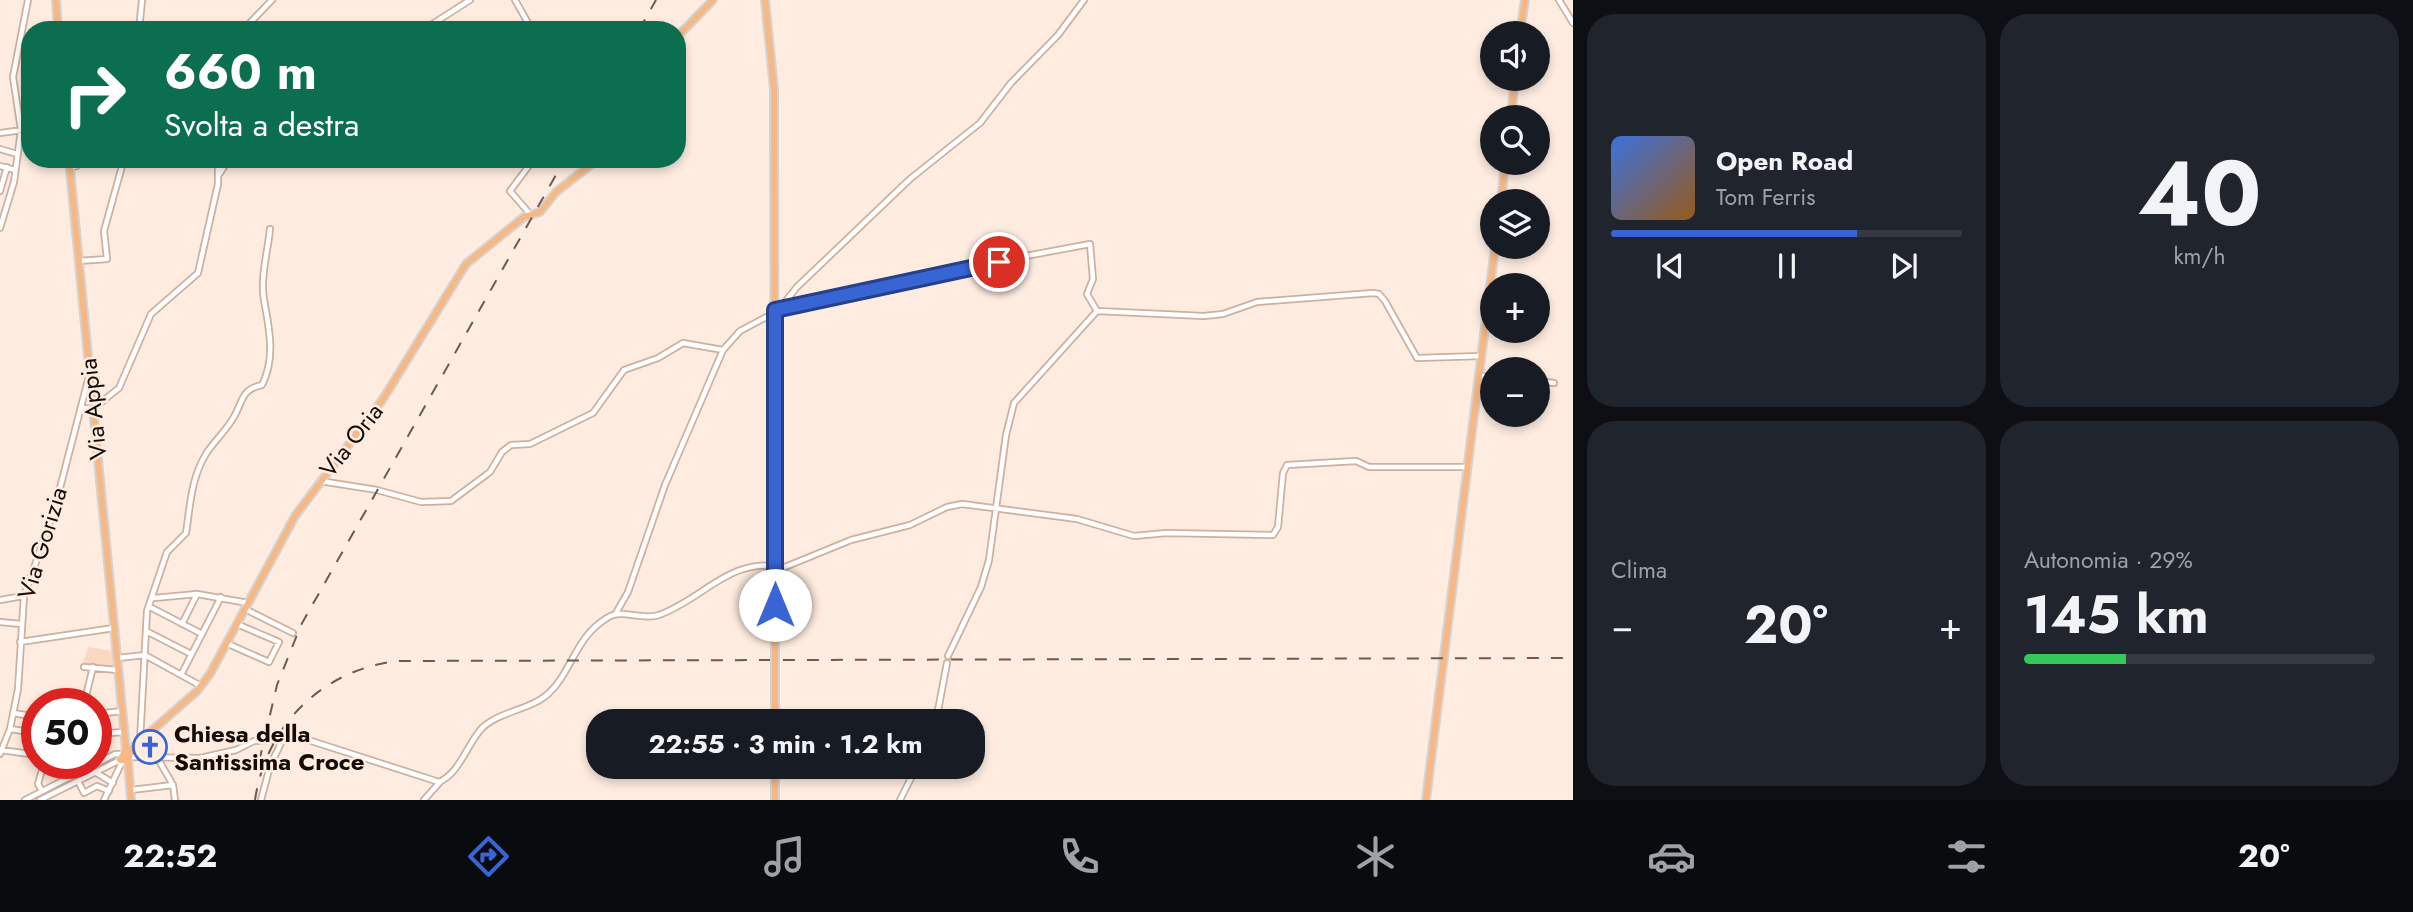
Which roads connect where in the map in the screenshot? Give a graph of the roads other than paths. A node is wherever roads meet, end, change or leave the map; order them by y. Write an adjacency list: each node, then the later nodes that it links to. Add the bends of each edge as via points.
1 (28, 0): 12 (street)
2 (56, 0): 13 (main road)
3 (142, 0): 14 (street)
4 (272, 0): 15 (street)
5 (470, 0): 16 (street)
6 (515, 0): 17 (street)
7 (713, 0): 20 (main road)
8 (766, 0): 44 (main road, via 774,89)
9 (1084, 0): 44 (street, via 980,123 910,179)
10 (1525, 0): 18 (main road)
11 (1559, 0): 19 (street)
12 (24, 21)
13 (57, 21)
14 (140, 21)
15 (252, 21)
16 (436, 21)
17 (527, 21)
18 (1522, 21)
19 (1573, 23)
20 (686, 28)
21 (21, 36): 22 (street, via 13,77)
22 (21, 130): 23 (street); 25 (street)
23 (0, 133)
24 (0, 149): 25 (street)
25 (18, 154): 34 (street)
26 (0, 166): 27 (street)
27 (7, 167): 34 (street); 35 (street)
28 (70, 168): 43 (main road, Via Appia)
29 (122, 168): 43 (street, via 104,231 107,260)
30 (218, 168): 36 (street)
31 (224, 168): 36 (street)
32 (527, 168): 39 (street, via 510,191)
33 (586, 168): 39 (main road, Via Oria, via 552,195 540,212)
34 (15, 170): 37 (street)
35 (2, 175): 37 (street); 38 (street)
36 (218, 177): 53 (street, via 198,273 151,314 119,388)
37 (14, 178): 40 (street)
38 (0, 191)
39 (530, 215): 55 (main road, Via Oria, via 466,264 383,400)
40 (0, 228)
41 (270, 229): 61 (street, via 264,288 271,340 265,379 240,399 236,415 205,455 191,497 186,533 167,552)
42 (1494, 259): 47 (main road)
43 (78, 261): 48 (main road, Via Appia)
44 (777, 310): 45 (street, via 1090,244 1093,279 1087,294); 46 (street, via 740,331); 57 (main road)
45 (1097, 311): 47 (street, via 1204,316 1223,314 1247,303 1373,293 1385,301 1417,358); 56 (street, via 1014,403)
46 (723, 350): 55 (street, via 683,343 624,370 593,413 530,444 511,445 490,472 451,501 421,502); 65 (street, via 696,408 628,592)
47 (1482, 356): 49 (main road)
48 (89, 376): 52 (street, Via Gorizia); 53 (main road, Via Appia)
49 (1479, 376): 54 (main road)
50 (1550, 382): 51 (street)
51 (1554, 383)
52 (82, 408): 53 (street); 59 (street, Via Gorizia, via 54,511)
53 (93, 409): 70 (main road, Via Appia)
54 (1469, 467): 56 (street, via 1369,467 1356,461 1287,465 1273,535 1134,536 1077,519); 125 (main road)
55 (320, 481): 63 (main road, Via Oria, via 295,516)
56 (995, 507): 57 (street, via 947,507 910,525 851,540 785,567); 86 (street, via 989,560 947,659)
57 (775, 565): 65 (street, via 734,570 688,602 653,617); 85 (main road, bridge)
58 (197, 594): 60 (street); 61 (street); 68 (street)
59 (24, 596): 62 (street); 67 (street, Via Gorizia)
60 (221, 597): 63 (street); 73 (street)
61 (154, 598): 64 (street)
62 (0, 600)
63 (247, 606): 69 (main road, Via Oria); 72 (street)
64 (150, 607): 68 (street); 71 (street)
65 (615, 614): 110 (street, via 585,636 548,694 486,725)
66 (0, 622): 67 (street)
67 (21, 624): 74 (street, Via Gorizia)
68 (182, 624): 73 (street)
69 (237, 624): 75 (main road, Via Oria); 75 (street, via 279,642 269,662)
70 (114, 628): 74 (street); 78 (main road, Via Appia)
71 (146, 631): 76 (street); 77 (street)
72 (293, 633)
73 (202, 634): 76 (street)
74 (20, 642): 88 (street, Via Gorizia)
75 (226, 643): 83 (main road, Via Oria)
76 (191, 654): 82 (street)
77 (145, 655): 78 (street); 82 (street); 96 (street)
78 (118, 658): 81 (main road, Via Appia)
79 (84, 667): 80 (street)
80 (93, 667): 81 (street); 84 (street)
81 (119, 670): 87 (main road, Via Appia)
82 (181, 675): 83 (street)
83 (201, 686): 96 (main road, Via Oria)
84 (88, 688)
85 (775, 709)
86 (938, 709)
87 (123, 711): 89 (street); 93 (main road, Via Appia)
88 (13, 712): 90 (street); 91 (street, Via Gorizia)
89 (112, 712)
90 (21, 714)
91 (10, 729): 92 (street); 97 (street, Via Gorizia)
92 (21, 731)
93 (125, 732): 94 (street); 100 (main road, Via Appia)
94 (112, 733)
95 (284, 738): 101 (street, via 254,741 200,758); 110 (street, via 315,740); 121 (street)
96 (140, 740): 100 (main road, Via Oria)
97 (1, 751): 98 (street)
98 (21, 753)
99 (112, 755): 100 (street)
100 (127, 756): 101 (street); 102 (street); 111 (street); 113 (main road, Via Appia)
101 (158, 759): 112 (street)
102 (112, 763)
103 (39, 779): 114 (street)
104 (64, 779): 114 (street)
105 (82, 779): 109 (street)
106 (106, 779): 111 (street)
107 (775, 779): 123 (main road)
108 (910, 779): 124 (street)
109 (78, 781): 115 (street, via 83,793 97,786); 117 (street)
110 (441, 782): 122 (street)
111 (113, 783): 115 (street)
112 (173, 785): 113 (street); 120 (street)
113 (131, 790): 119 (main road, Via Appia)
114 (42, 791): 116 (street)
115 (108, 791): 118 (street)
116 (25, 800)
117 (40, 800)
118 (104, 800)
119 (131, 800)
120 (175, 800)
121 (261, 800)
122 (424, 800)
123 (775, 800)
124 (900, 800)
125 (1426, 800)

